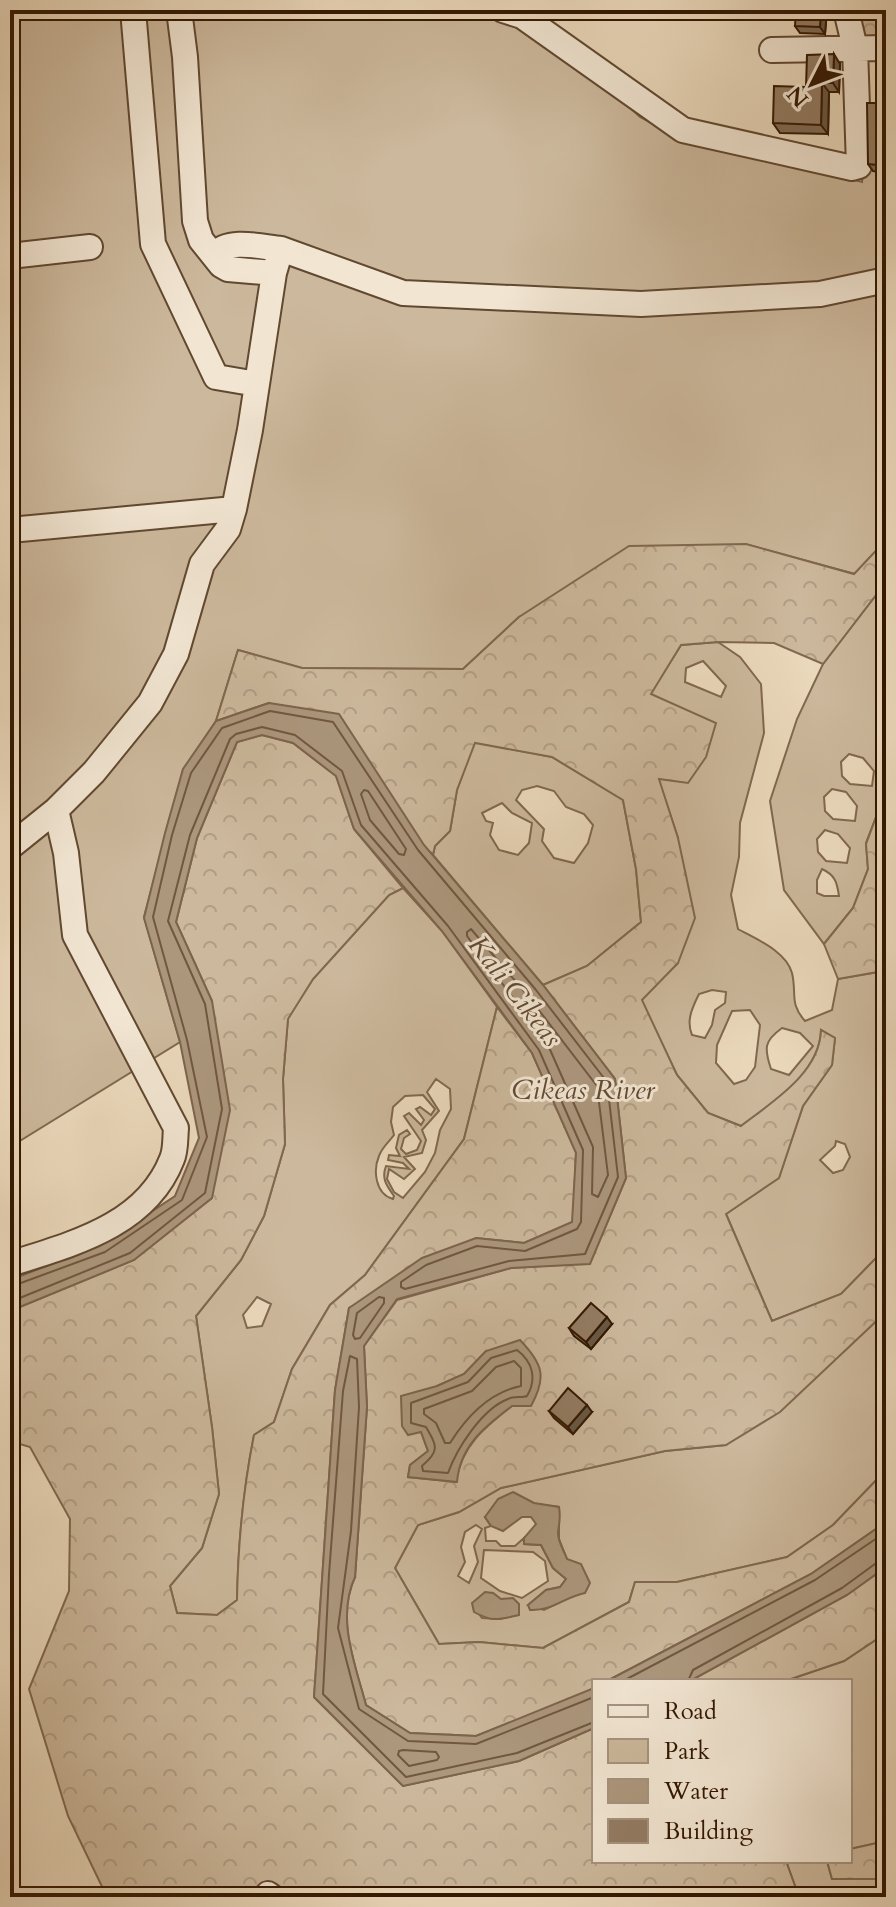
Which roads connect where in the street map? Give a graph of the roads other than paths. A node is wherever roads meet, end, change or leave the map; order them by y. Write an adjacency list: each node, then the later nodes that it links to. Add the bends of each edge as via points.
1 (133, 10): 14 (street, via 153,244 216,377)
2 (179, 10): 10 (street, via 195,221 201,240)
3 (503, 10): 5 (street, via 522,16 683,130 852,168 859,166)
4 (846, 10): 5 (street)
5 (855, 48): 6 (street); 7 (street)
6 (886, 48)
7 (772, 50)
8 (90, 247): 11 (street)
9 (281, 249): 10 (street, via 235,245); 12 (street); 13 (street, via 403,293 641,304 820,294)
10 (215, 254): 12 (street, via 228,269)
11 (10, 256)
12 (274, 273): 14 (street)
13 (886, 280)
14 (257, 384): 15 (street)
15 (234, 509): 16 (street); 17 (street, via 228,529 202,564 176,654 150,703)
16 (10, 530)
17 (56, 810): 18 (street); 19 (street, via 75,935 176,1128 174,1156 141,1207 88,1240)
18 (10, 847)
19 (10, 1264)

